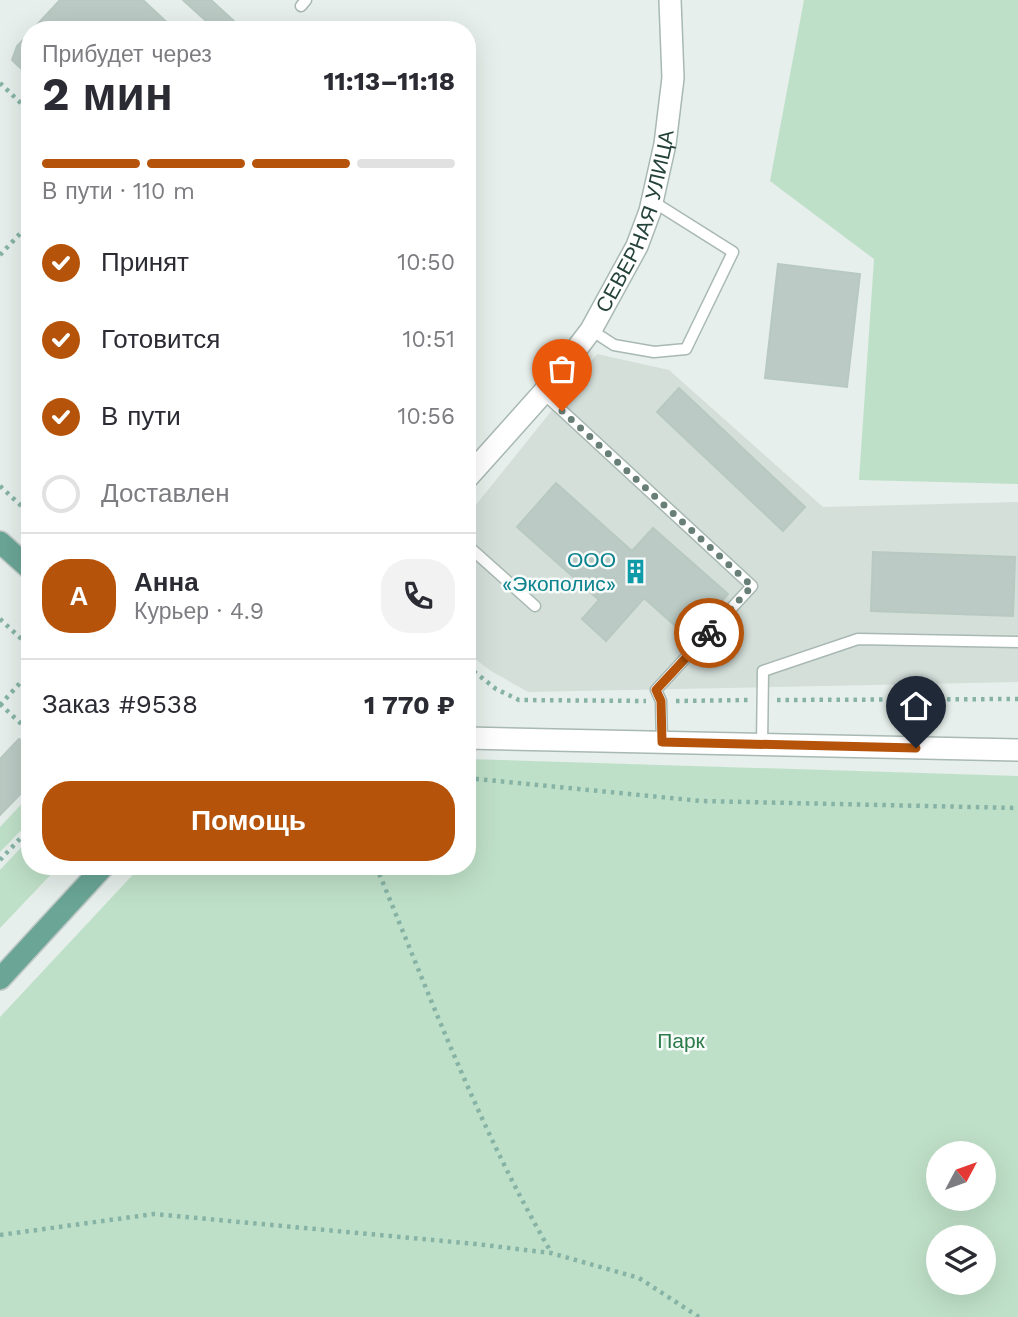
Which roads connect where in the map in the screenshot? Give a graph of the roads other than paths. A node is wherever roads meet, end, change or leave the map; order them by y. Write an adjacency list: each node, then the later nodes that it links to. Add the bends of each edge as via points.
1 (670, 0): 2 (street, СЕВЕРНАЯ УЛИЦА, via 673,78)
2 (652, 201): 3 (street, СЕВЕРНАЯ УЛИЦА, via 637,246); 3 (lane, via 733,252 686,349 654,352 614,345)
3 (591, 330): 4 (street, СЕВЕРНАЯ УЛИЦА)
4 (543, 393): 5 (street, СЕВЕРНАЯ УЛИЦА); 12 (lane, via 752,586 656,690 661,701)
5 (476, 468)
6 (0, 542): 8 (main road)
7 (476, 553): 9 (lane)
8 (21, 561)
9 (535, 606)
10 (1018, 642): 13 (lane, via 858,639 763,671)
11 (476, 737): 12 (street)
12 (662, 742): 13 (street)
13 (762, 744): 14 (street)
14 (1018, 750)
15 (96, 875): 16 (main road)
16 (0, 979)

